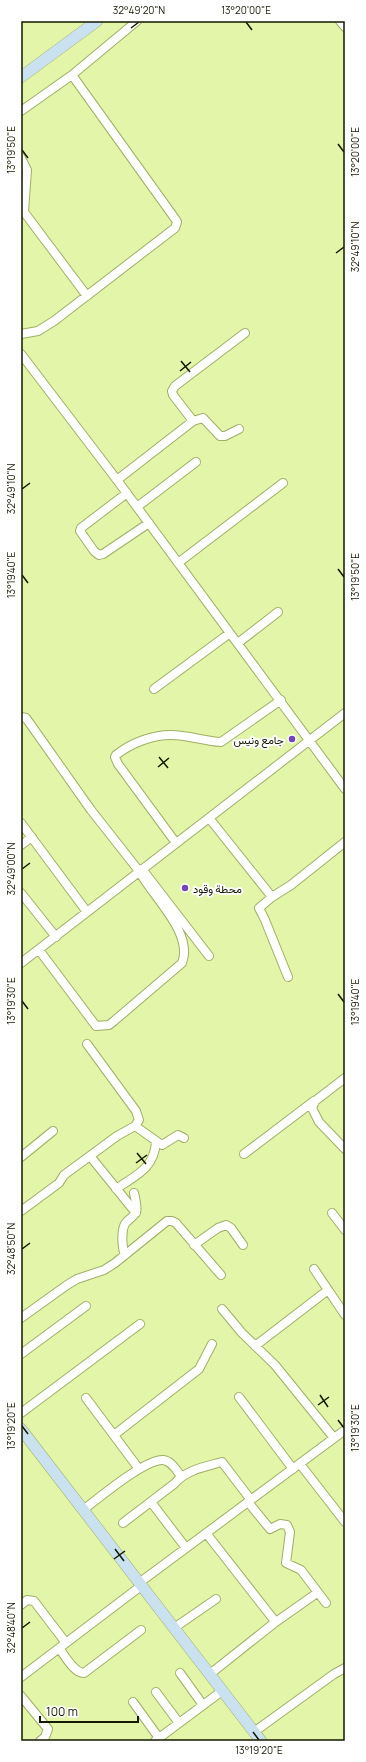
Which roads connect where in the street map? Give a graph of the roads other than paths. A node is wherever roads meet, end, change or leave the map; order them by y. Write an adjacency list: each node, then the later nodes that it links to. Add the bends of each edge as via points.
1 (97, 21): 6 (main road)
2 (137, 21): 5 (street)
3 (340, 21): 4 (street)
4 (345, 27)
5 (72, 75): 7 (street); 9 (street, via 177,222 175,228)
6 (21, 77)
7 (21, 111)
8 (21, 158): 9 (street, via 27,170 24,212)
9 (87, 296): 11 (street, via 54,322 38,331)
10 (245, 333): 13 (street, via 175,386 172,391)
11 (21, 334)
12 (21, 354): 16 (street)
13 (193, 421): 14 (street, via 203,418 220,436); 16 (street)
14 (239, 429)
15 (196, 462): 19 (street)
16 (117, 480): 18 (street)
17 (283, 483): 21 (street)
18 (127, 493): 19 (street); 20 (street, via 81,528 80,531 94,551 99,555 104,554)
19 (137, 507): 20 (street)
20 (149, 523): 21 (street)
21 (178, 563): 23 (street)
22 (278, 612): 24 (street)
23 (230, 633): 24 (street); 25 (street)
24 (238, 643): 26 (street)
25 (154, 689)
26 (281, 700): 29 (street); 35 (street, via 221,742 172,735 159,736 132,743 116,754 118,764)
27 (345, 713): 29 (street)
28 (21, 717): 37 (street, via 26,718 92,810)
29 (310, 741): 30 (street); 31 (street)
30 (345, 788)
31 (208, 818): 35 (street); 39 (street)
32 (21, 822): 33 (street)
33 (32, 837): 36 (street); 40 (street)
34 (345, 842): 39 (street)
35 (176, 843): 37 (street)
36 (21, 846)
37 (140, 870): 40 (street); 42 (street, via 144,882 179,930 183,943 183,961 114,1021 96,1026); 43 (street)
38 (21, 893): 41 (street)
39 (272, 897): 45 (street, via 258,908)
40 (87, 912): 41 (street)
41 (56, 937): 42 (street)
42 (39, 950): 44 (street)
43 (209, 956)
44 (21, 963)
45 (288, 977)
46 (87, 1044): 49 (street, via 136,1111 139,1120)
47 (345, 1078): 48 (street)
48 (315, 1101): 53 (street, via 312,1111); 54 (street)
49 (135, 1126): 52 (street); 55 (street)
50 (54, 1131): 56 (street)
51 (184, 1138): 52 (street, via 178,1135 162,1145)
52 (156, 1142): 57 (street, via 150,1164)
53 (345, 1149)
54 (244, 1154)
55 (90, 1156): 57 (street); 59 (street)
56 (21, 1157)
57 (116, 1189): 60 (street)
58 (134, 1193): 60 (street)
59 (21, 1211)
60 (136, 1213): 65 (street, via 125,1224)
61 (332, 1213): 62 (street)
62 (345, 1230)
63 (194, 1245): 64 (street, via 226,1225); 65 (street, via 172,1221 167,1222); 67 (street)
64 (243, 1245)
65 (125, 1255): 72 (street, via 104,1270 67,1285)
66 (314, 1269): 68 (street)
67 (221, 1275)
68 (328, 1290): 71 (street); 75 (street)
69 (86, 1306): 76 (street)
70 (222, 1309): 75 (street)
71 (345, 1315)
72 (21, 1318)
73 (140, 1324): 79 (street)
74 (212, 1344): 82 (street, via 199,1369)
75 (255, 1346): 83 (street, via 275,1365)
76 (21, 1354)
77 (239, 1397): 86 (street)
78 (86, 1398): 82 (street)
79 (21, 1413)
80 (345, 1430): 83 (street)
81 (22, 1434): 90 (main road)
82 (114, 1435): 85 (street)
83 (334, 1438): 84 (street)
84 (300, 1464): 86 (street); 91 (street)
85 (139, 1469): 87 (street, via 162,1460 172,1464); 90 (street)
86 (293, 1469): 88 (street)
87 (181, 1476): 88 (street, via 222,1462); 89 (street)
88 (249, 1501): 93 (street); 96 (street, via 270,1530 280,1524 287,1525 290,1532 286,1563 301,1570)
89 (151, 1502): 92 (street); 94 (street)
90 (83, 1510): 95 (main road)
91 (345, 1522)
92 (122, 1523)
93 (206, 1533): 94 (street); 100 (street, via 272,1616)
94 (186, 1548): 95 (street)
95 (140, 1584): 101 (main road); 103 (street)
96 (317, 1593): 98 (street); 100 (street)
97 (216, 1599): 101 (street)
98 (326, 1603)
99 (21, 1605): 103 (street, via 27,1600 34,1601)
100 (273, 1624): 106 (street)
101 (174, 1628): 106 (main road)
102 (141, 1630): 103 (street, via 84,1673 75,1669)
103 (62, 1645): 107 (street)
104 (345, 1668): 114 (street)
105 (180, 1673): 112 (street)
106 (210, 1674): 108 (main road)
107 (21, 1677)
108 (222, 1691): 112 (street); 114 (main road)
109 (156, 1692): 113 (street)
110 (21, 1696): 116 (street, via 48,1729 46,1737)
111 (133, 1702): 115 (street)
112 (203, 1705): 113 (street)
113 (179, 1723): 115 (street)
114 (258, 1737)
115 (157, 1739)
116 (40, 1741)

